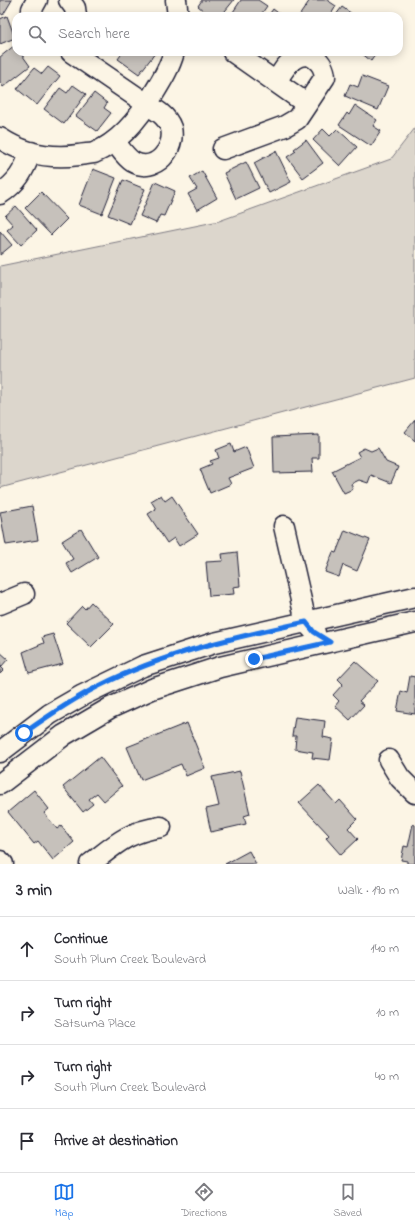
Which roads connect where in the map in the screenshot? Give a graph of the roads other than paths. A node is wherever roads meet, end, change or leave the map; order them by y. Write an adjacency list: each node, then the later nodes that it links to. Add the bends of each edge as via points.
1 (37, 0): 4 (street)
2 (70, 0): 5 (street)
3 (176, 0): 6 (street)
4 (32, 12)
5 (76, 12)
6 (178, 12)
7 (77, 56): 13 (street)
8 (172, 56): 13 (street)
9 (238, 56): 12 (street)
10 (303, 56): 12 (street, via 292,60)
11 (309, 56): 14 (street, via 316,58 323,67 325,77)
12 (276, 82): 14 (street)
13 (148, 104): 16 (street); 16 (street, via 160,113 171,127 170,148 162,157 153,163 134,162)
14 (307, 104): 17 (street, via 297,119 285,126)
15 (0, 138): 18 (street, via 13,147)
16 (114, 141): 18 (street, via 93,153 49,157)
17 (223, 149)
18 (31, 152): 19 (street, via 23,171 13,185)
19 (0, 194)
20 (284, 526): 24 (street)
21 (24, 594): 23 (street)
22 (415, 597): 24 (street)
23 (0, 604)
24 (306, 622): 26 (street, via 314,632); 27 (street, via 214,643 143,666 98,686 45,718)
25 (415, 622): 26 (street)
26 (330, 642): 29 (street, via 201,672 131,698 64,735)
27 (0, 752)
28 (389, 760): 30 (street, via 400,778)
29 (0, 784)
30 (415, 793)
31 (160, 827): 34 (street, via 142,830 125,838)
32 (0, 861): 33 (street)
33 (2, 864)
34 (90, 864)

